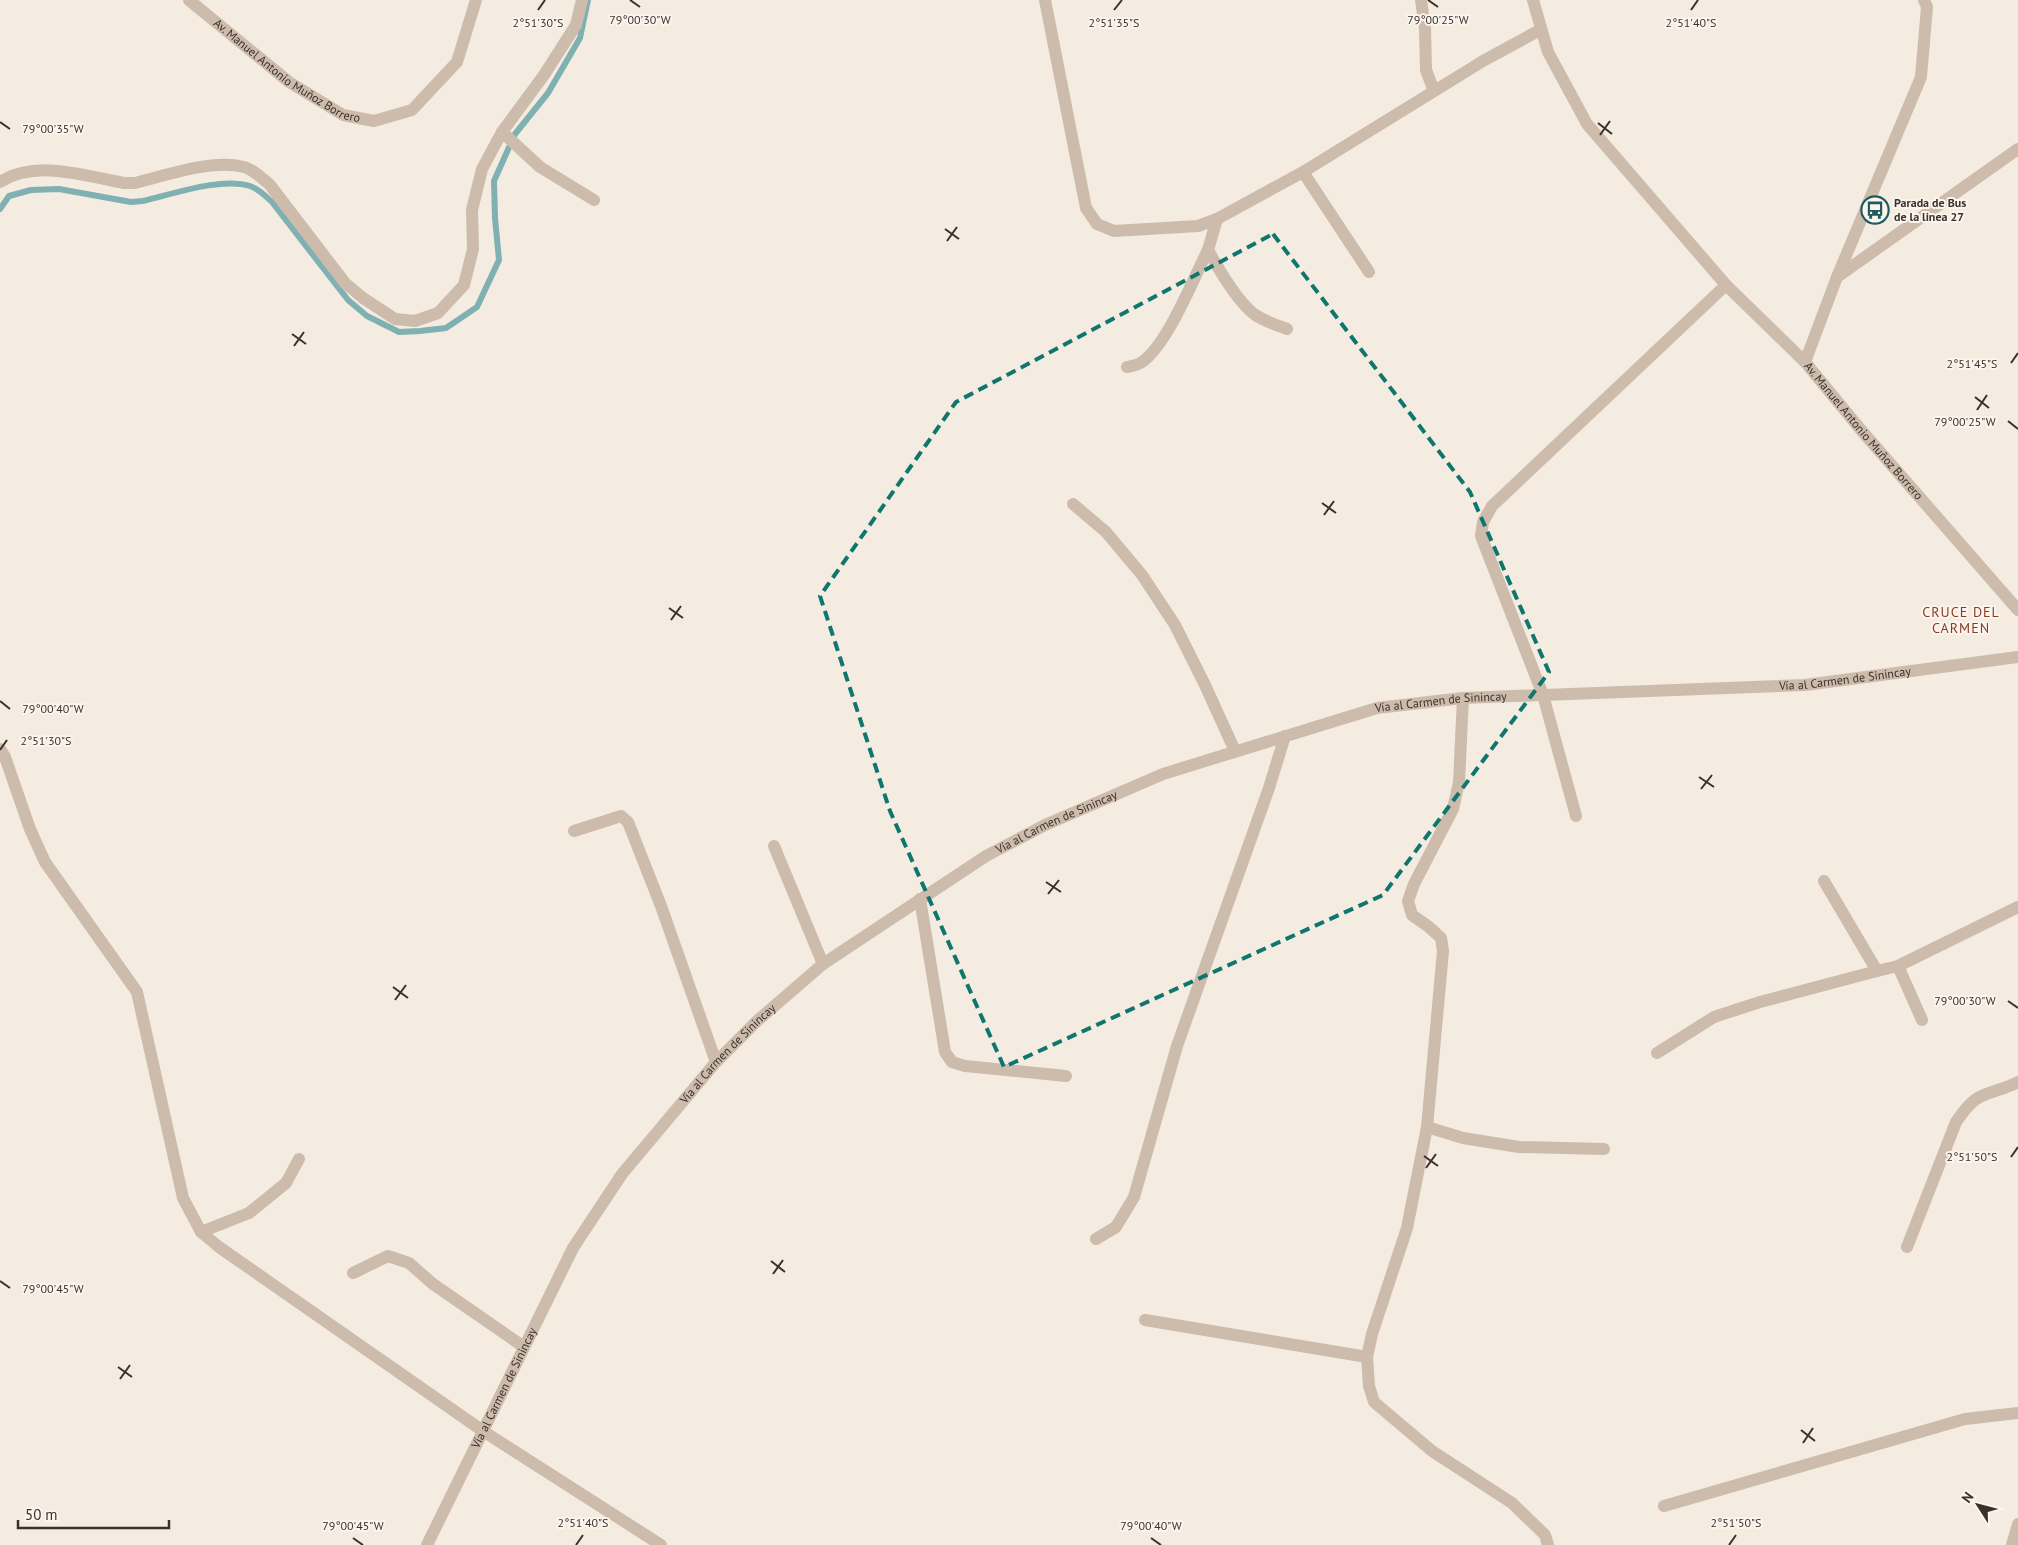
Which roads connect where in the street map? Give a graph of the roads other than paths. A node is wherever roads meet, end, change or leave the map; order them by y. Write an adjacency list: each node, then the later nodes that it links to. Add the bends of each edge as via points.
1 (189, 0): 2 (street, Av. Manuel Antonio Muñoz Borrero, via 289,82 343,115 374,121 412,110 457,62)
2 (476, 0)
3 (582, 0): 10 (street, via 576,25)
4 (1045, 0): 15 (street, via 1086,208 1097,224 1114,230 1198,226)
5 (1421, 0): 9 (street, via 1426,70)
6 (1533, 0): 8 (street)
7 (1924, 0): 18 (street, Av. Manuel Antonio Muñoz Borrero, via 1927,7 1921,77)
8 (1540, 30): 9 (street); 19 (street, via 1548,52 1587,124)
9 (1434, 92): 12 (street)
10 (502, 132): 13 (street, via 482,169 472,210 473,250 464,285 438,313 415,321 395,319 345,283 270,185 246,167 212,165 124,183 53,171 23,171); 14 (street, via 540,168)
11 (2018, 149): 18 (street)
12 (1303, 172): 15 (street); 17 (street)
13 (0, 182)
14 (594, 200)
15 (1217, 219): 16 (street)
16 (1208, 250): 20 (street, via 1224,278 1253,313); 22 (street, via 1157,346 1141,362)
17 (1369, 272)
18 (1837, 278): 21 (street, Av. Manuel Antonio Muñoz Borrero)
19 (1726, 286): 21 (street); 26 (street, via 1492,506 1482,522 1481,536)
20 (1286, 329)
21 (1806, 362): 24 (street, Av. Manuel Antonio Muñoz Borrero)
22 (1127, 367)
23 (1073, 504): 30 (street, via 1106,532 1142,575 1175,625)
24 (2018, 610)
25 (2018, 656): 26 (street, Vía al Carmen de Sinincay, via 1805,685)
26 (1543, 695): 27 (street, Vía al Carmen de Sinincay); 31 (street)
27 (1463, 698): 28 (street, Vía al Carmen de Sinincay, via 1377,708); 45 (street, via 1459,782 1453,809 1408,901 1412,914 1441,938 1443,951)
28 (1285, 736): 30 (street, Vía al Carmen de Sinincay); 49 (street, via 1177,1046 1134,1197 1116,1227)
29 (0, 749): 48 (street, via 45,862 137,992 183,1198)
30 (1235, 752): 35 (street, Vía al Carmen de Sinincay, via 1163,774 1045,825 986,856)
31 (1576, 816)
32 (574, 831): 42 (street, via 621,816 628,822)
33 (774, 846): 37 (street)
34 (1824, 881): 39 (street)
35 (920, 899): 37 (street, Vía al Carmen de Sinincay); 43 (street, via 945,1052 952,1062)
36 (2018, 907): 38 (street)
37 (823, 964): 42 (street, Vía al Carmen de Sinincay, via 757,1021)
38 (1898, 966): 39 (street); 40 (street)
39 (1877, 971): 41 (street, via 1760,1002 1714,1018)
40 (1922, 1020)
41 (1657, 1053)
42 (716, 1062): 53 (street, Vía al Carmen de Sinincay, via 617,1182 573,1248)
43 (1066, 1076)
44 (2018, 1082): 50 (street, via 1982,1095 1956,1122)
45 (1427, 1126): 46 (street, via 1463,1138 1519,1147); 54 (street, via 1407,1228)
46 (1604, 1149)
47 (299, 1159): 48 (street, via 286,1182 249,1213)
48 (201, 1232): 56 (street)
49 (1096, 1239)
50 (1907, 1247)
51 (353, 1273): 53 (street, via 388,1256 409,1262 433,1284)
52 (1144, 1320): 54 (street)
53 (524, 1347): 56 (street, Vía al Carmen de Sinincay)
54 (1367, 1357): 61 (street, via 1374,1402 1432,1451 1512,1503 1545,1535)
55 (2018, 1413): 57 (street, via 1965,1419)
56 (483, 1431): 59 (street, Vía al Carmen de Sinincay); 60 (street)
57 (1664, 1506)
58 (2018, 1524): 62 (street)
59 (427, 1545)
60 (661, 1545)
61 (1548, 1545)
62 (2012, 1545)

